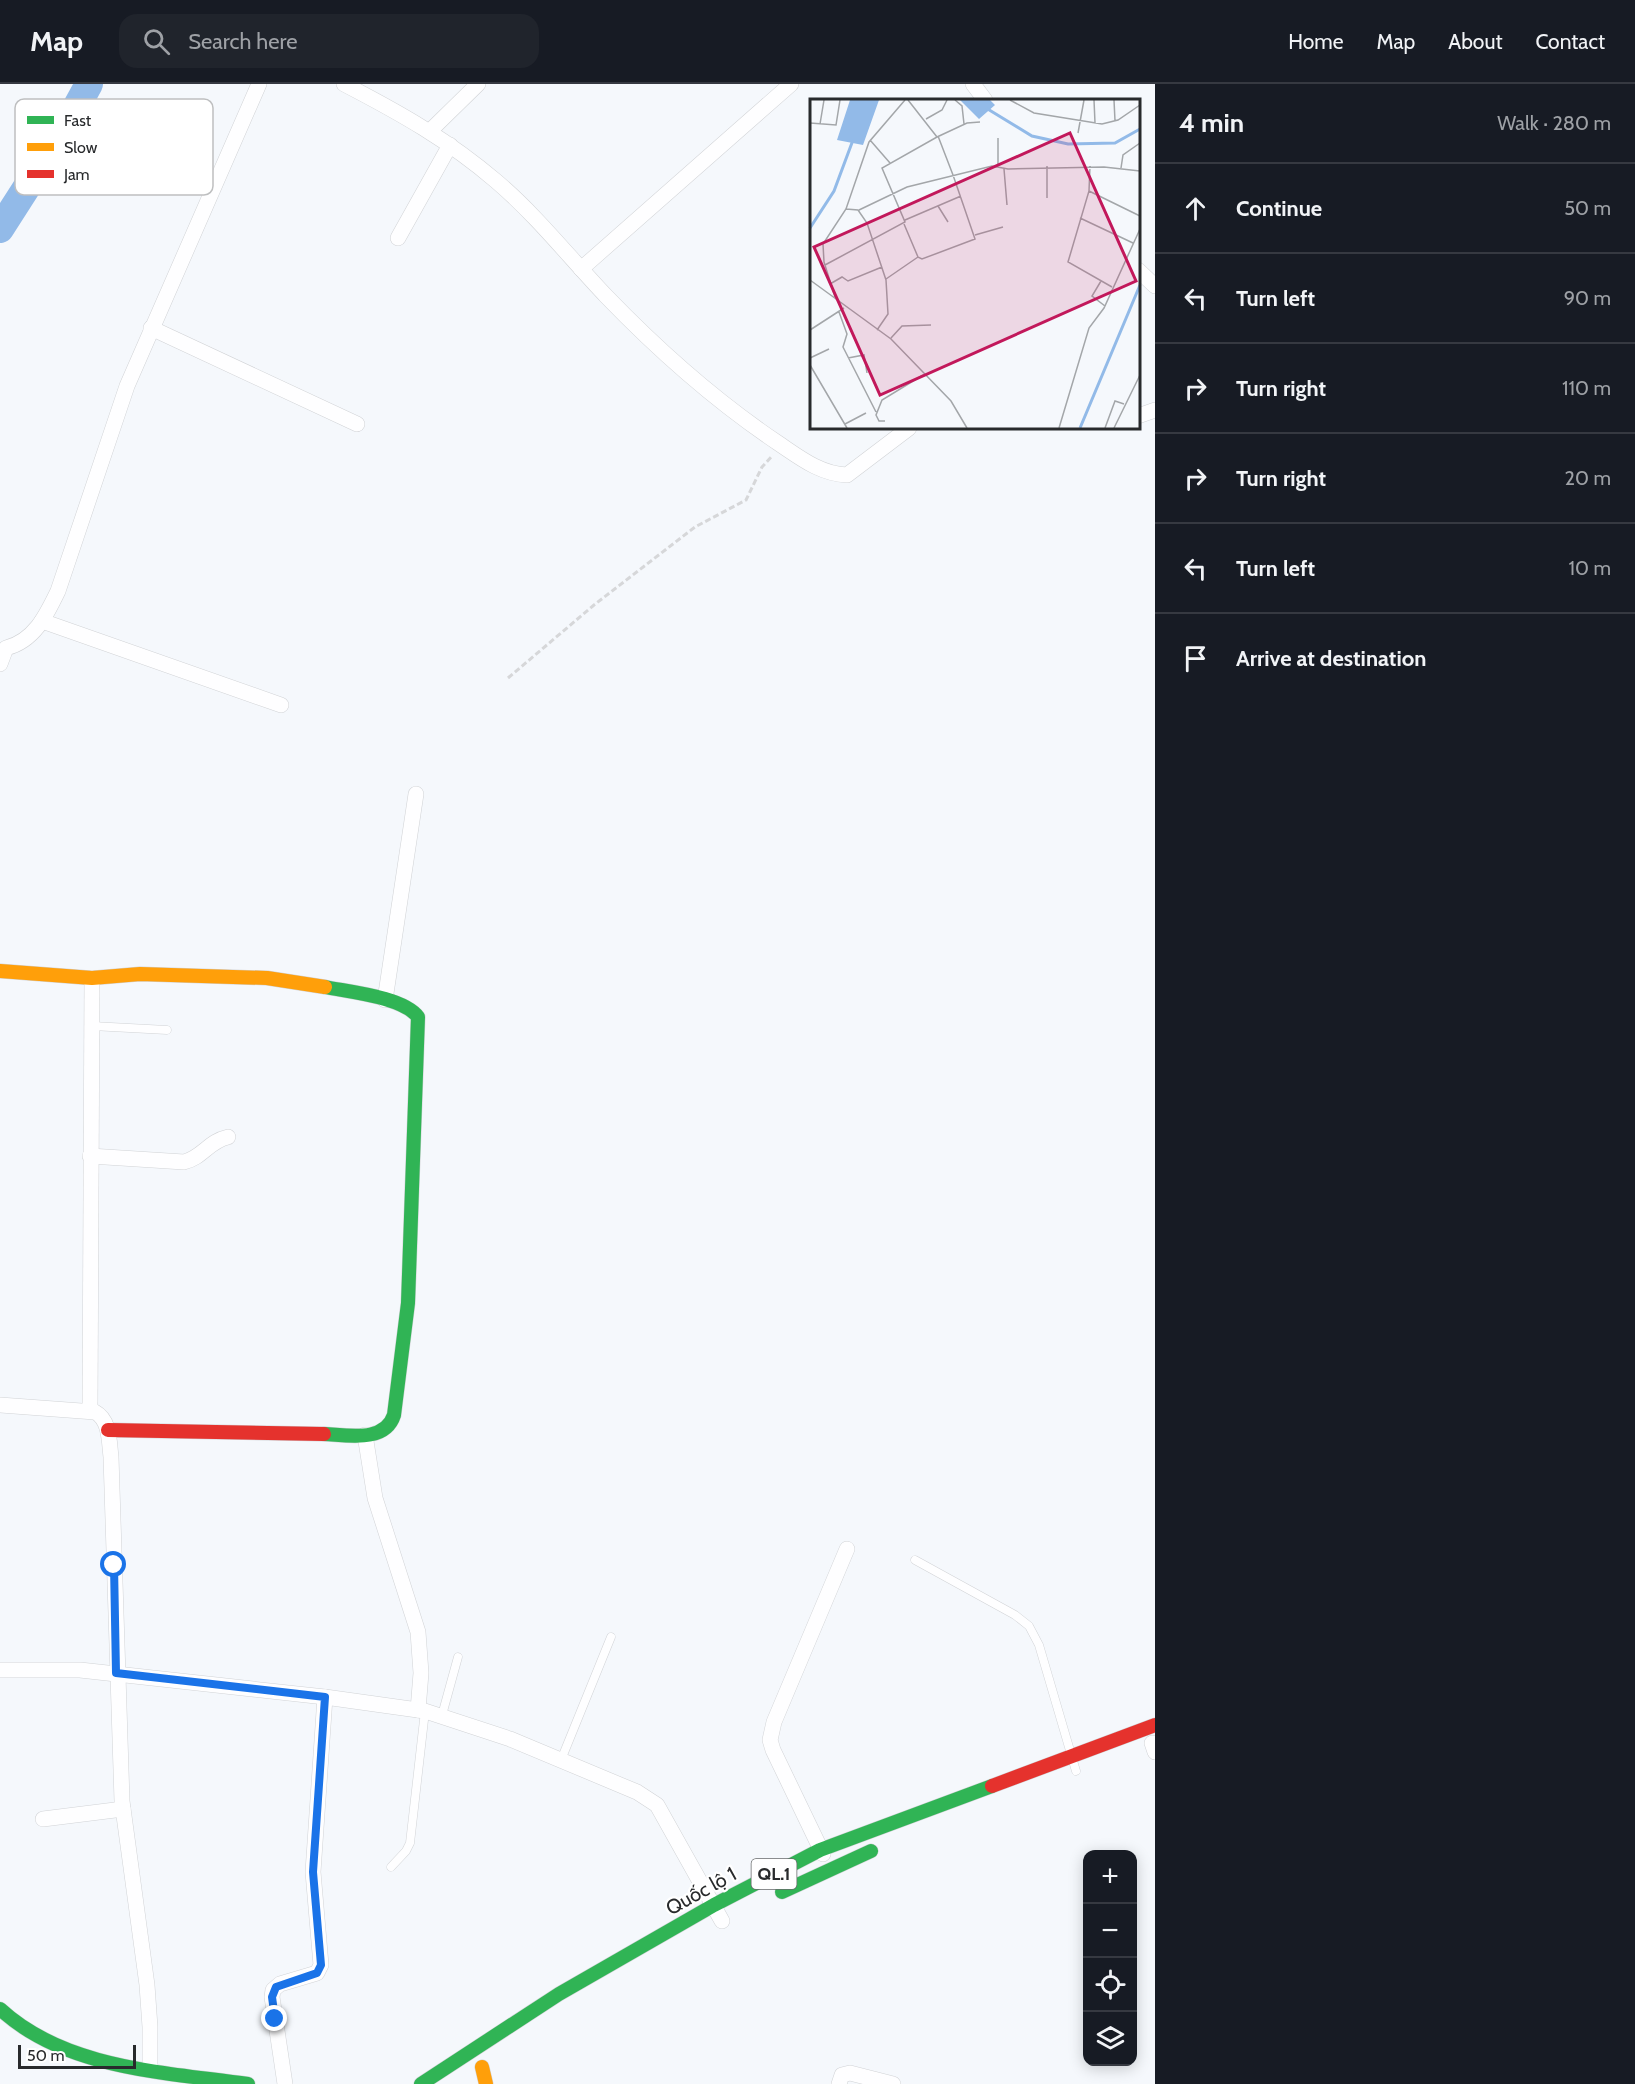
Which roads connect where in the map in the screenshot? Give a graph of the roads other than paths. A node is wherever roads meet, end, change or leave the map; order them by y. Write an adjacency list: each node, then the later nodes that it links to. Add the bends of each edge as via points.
1 (259, 84): 9 (street)
2 (344, 84): 7 (street)
3 (477, 84): 7 (street)
4 (791, 84): 12 (street)
5 (973, 84): 6 (street)
6 (985, 99)
7 (431, 130): 8 (street)
8 (450, 145): 11 (street); 12 (street, via 522,205)
9 (213, 188)
10 (210, 195): 15 (street)
11 (399, 238)
12 (581, 269): 19 (street, via 707,392 823,471 847,475)
13 (1140, 272): 14 (street)
14 (1155, 286)
15 (151, 328): 18 (street); 20 (street, via 115,419 65,574)
16 (1155, 410): 17 (street)
17 (1140, 415)
18 (357, 424)
19 (908, 429)
20 (42, 621): 21 (street, via 27,639); 23 (street)
21 (3, 646): 22 (street)
22 (0, 664)
23 (281, 705)
24 (416, 794): 27 (street)
25 (0, 971): 26 (main road)
26 (92, 978): 27 (main road, via 140,974 267,978); 28 (street)
27 (385, 1000): 35 (main road, via 412,1009 418,1017 411,1245 394,1415 386,1431)
28 (92, 1026): 29 (lane); 31 (street)
29 (167, 1030)
30 (228, 1137): 31 (street, via 214,1141 194,1159 184,1162)
31 (90, 1156): 33 (street)
32 (0, 1405): 33 (street)
33 (90, 1411): 34 (street, via 102,1418)
34 (108, 1430): 35 (main road); 41 (street)
35 (365, 1436): 43 (street, via 375,1498 418,1632)
36 (847, 1549): 52 (street, via 774,1722 770,1740)
37 (915, 1560): 46 (lane, via 1015,1614 1029,1626 1039,1645)
38 (611, 1637): 47 (lane)
39 (458, 1658): 44 (lane)
40 (0, 1670): 41 (street)
41 (116, 1673): 42 (street); 49 (street)
42 (325, 1697): 43 (street); 62 (street, via 313,1872 321,1965 317,1973 279,1984 273,1990)
43 (422, 1710): 44 (street); 53 (lane, via 410,1843)
44 (442, 1715): 47 (street)
45 (1155, 1725): 46 (main road, Quốc lộ 1 / QL.1)
46 (1071, 1755): 48 (lane); 52 (main road, Quốc lộ 1 / QL.1)
47 (561, 1760): 56 (street, via 637,1792 657,1805)
48 (1076, 1771)
49 (123, 1809): 50 (street); 59 (street, via 147,1985)
50 (43, 1819)
51 (884, 1846): 54 (main road, QL.1)
52 (820, 1850): 54 (street); 56 (main road, Quốc lộ 1 / QL.1)
53 (391, 1867)
54 (829, 1868): 55 (main road, QL.1)
55 (765, 1900)
56 (714, 1905): 57 (street); 63 (main road, Quốc lộ 1 / QL.1, via 559,1994)
57 (723, 1921)
58 (0, 2008): 59 (main road, via 8,2019 59,2047 124,2066)
59 (150, 2069): 61 (main road)
60 (466, 2078): 64 (main road, via 487,2064)
61 (248, 2084)
62 (285, 2084)
63 (421, 2084)
64 (486, 2084)
65 (839, 2084): 66 (street, via 842,2075 850,2073)
66 (893, 2084)

